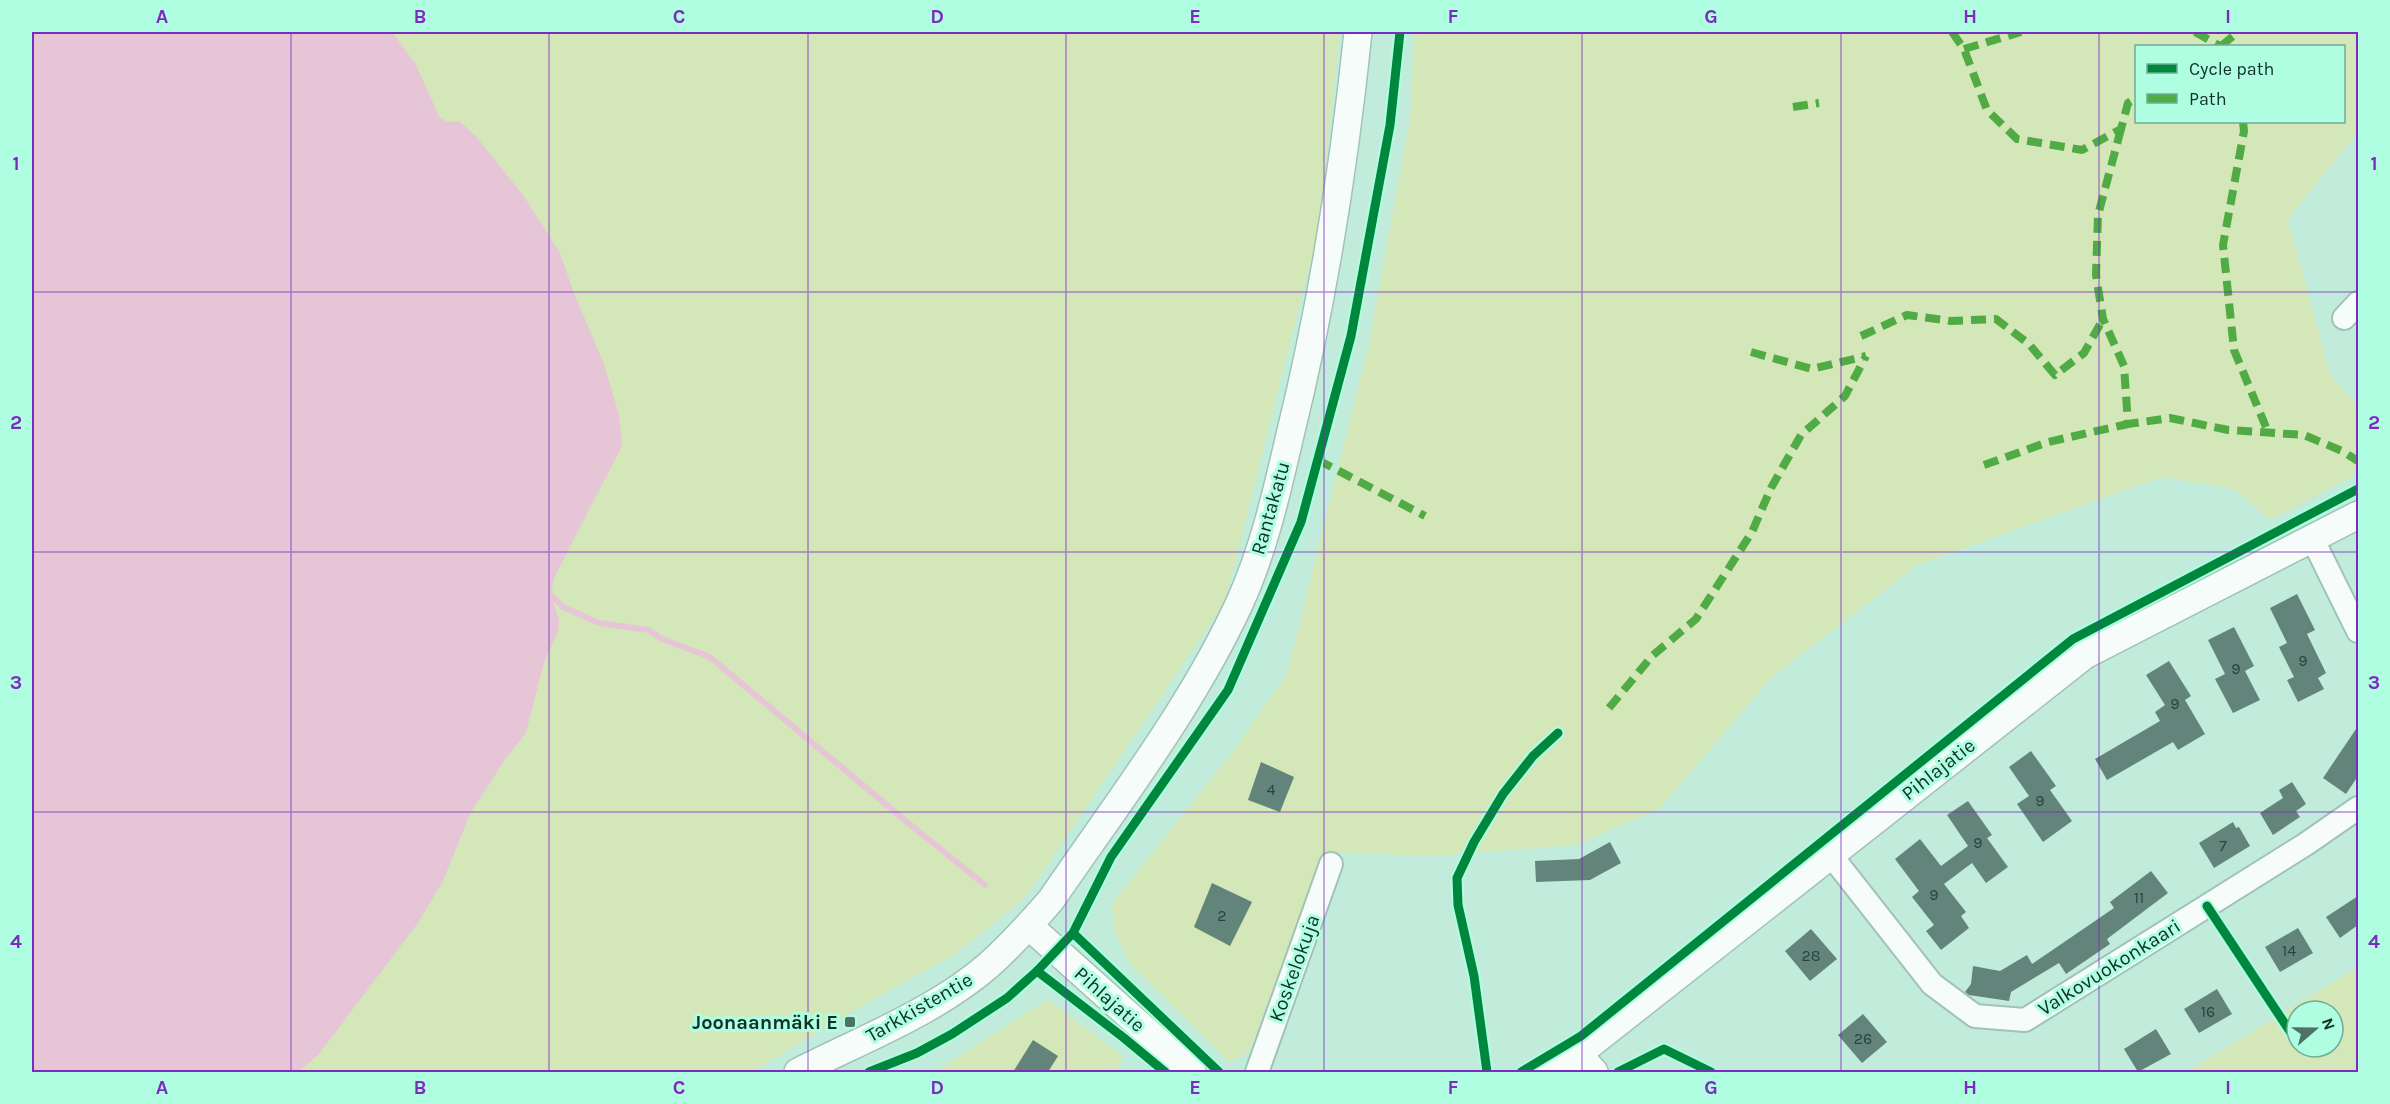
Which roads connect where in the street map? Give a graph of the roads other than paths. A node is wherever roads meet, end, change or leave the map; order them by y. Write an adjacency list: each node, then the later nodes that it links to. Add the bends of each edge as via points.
1 (1358, 32): 8 (street, Rantakatu, via 1347,137 1312,348 1271,514 1250,576 1202,677 1051,900)
2 (2358, 515): 3 (street, Pihlajatie)
3 (2313, 540): 4 (street); 6 (street, Pihlajatie, via 2085,655)
4 (2358, 631)
5 (2358, 808): 6 (street, Valkovuokonkaari, via 2025,1020 1975,1016 1932,984)
6 (1830, 854): 9 (street, Pihlajatie)
7 (1331, 864): 12 (street, Koskelokuja)
8 (1029, 926): 10 (street, Tarkkistentie, via 990,964 943,998); 11 (street, Pihlajatie)
9 (1586, 1063): 13 (street, Pihlajatie)
10 (798, 1072)
11 (1191, 1072)
12 (1257, 1072)
13 (1550, 1072)

